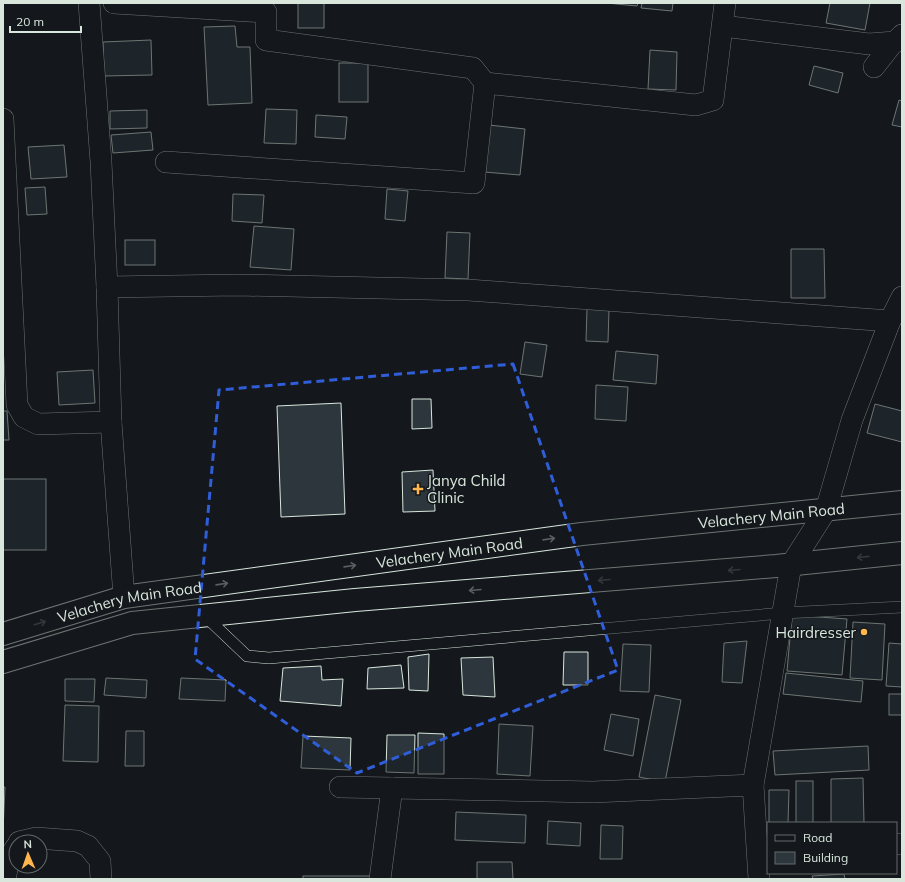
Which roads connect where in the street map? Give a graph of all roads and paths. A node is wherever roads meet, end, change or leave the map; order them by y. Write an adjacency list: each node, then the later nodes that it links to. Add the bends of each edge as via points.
1 (90, 3): 10 (street)
2 (114, 3): 7 (street, via 266,12 266,40 474,68)
3 (725, 3): 4 (street)
4 (722, 26): 5 (street, via 869,44); 7 (street, via 713,100 696,105)
5 (899, 38): 6 (street)
6 (874, 68)
7 (485, 83): 9 (street, via 474,183)
8 (3, 119): 13 (street, via 17,405 24,417 38,424)
9 (166, 162)
10 (108, 288): 12 (street, via 237,285 468,290); 13 (street)
11 (902, 297): 12 (street)
12 (890, 321): 15 (street, via 852,420)
13 (111, 422): 18 (street)
14 (902, 502): 15 (main road, Velachery Main Road)
15 (826, 510): 17 (street); 18 (main road, Velachery Main Road, one-way to 15, via 582,534)
16 (902, 553): 17 (main road, Velachery Main Road, one-way to 17)
17 (791, 565): 20 (street); 21 (main road, Velachery Main Road, one-way to 21, via 363,599)
18 (124, 597): 22 (main road, Velachery Main Road, one-way to 18)
19 (902, 607): 20 (lane)
20 (783, 613): 21 (lane, via 269,658 247,656); 24 (street)
21 (205, 616): 23 (main road, Velachery Main Road, via 132,624)
22 (3, 634)
23 (3, 662)
24 (753, 785): 26 (street, via 593,792); 32 (street)
25 (340, 787): 26 (street)
26 (392, 788): 31 (street)
27 (48, 839): 30 (street, via 77,841 88,846 100,861)
28 (8, 865): 29 (street)
29 (5, 879)
30 (101, 879)
31 (380, 879)
32 (759, 879)

